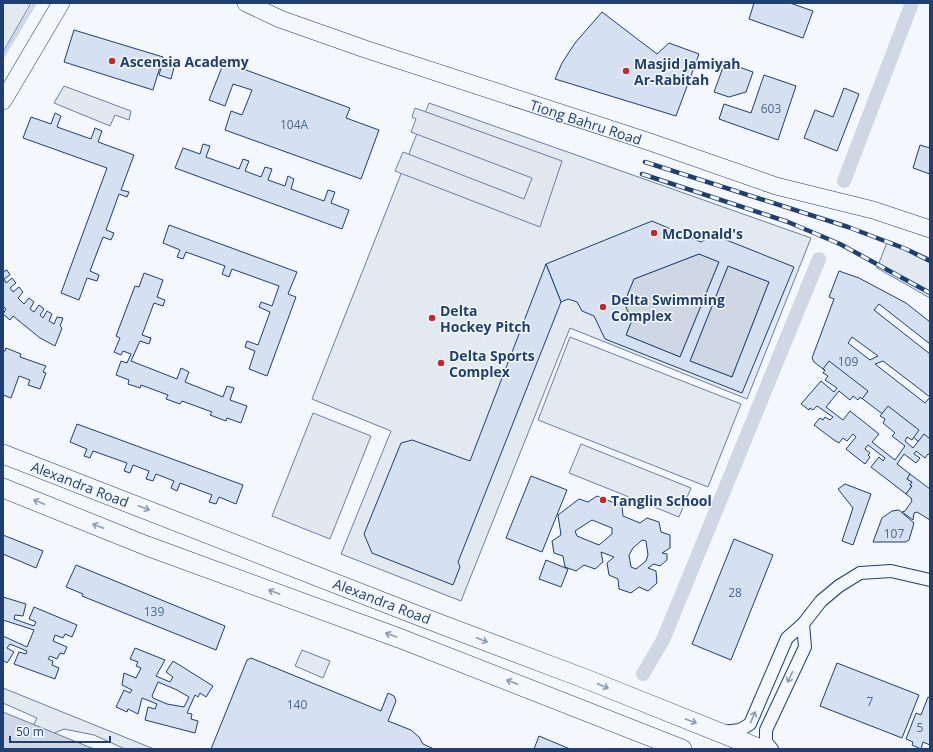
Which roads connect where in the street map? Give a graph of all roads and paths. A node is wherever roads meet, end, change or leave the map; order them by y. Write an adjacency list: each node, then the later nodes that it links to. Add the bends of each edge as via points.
1 (61, 3): 3 (main road)
2 (246, 3): 4 (main road, Tiong Bahru Road, via 280,19 365,49 776,186 873,210)
3 (3, 101)
4 (930, 229)
5 (3, 454): 9 (main road, Alexandra Road, one-way to 9)
6 (3, 488): 11 (main road, Alexandra Road, one-way to 6, via 542,693 147,546)
7 (930, 580): 8 (street, via 891,571 860,574 821,601)
8 (803, 624): 10 (street, one-way to 8, via 740,730 750,724 787,638); 14 (street, one-way to 14, via 805,647 766,730 766,742)
9 (661, 710): 10 (main road, Alexandra Road, one-way to 10); 11 (main road, via 645,710 638,719 638,724)
10 (720, 732): 13 (main road, Alexandra Road)
11 (649, 737): 12 (main road, Alexandra Road)
12 (682, 749)
13 (761, 749)
14 (772, 749)

